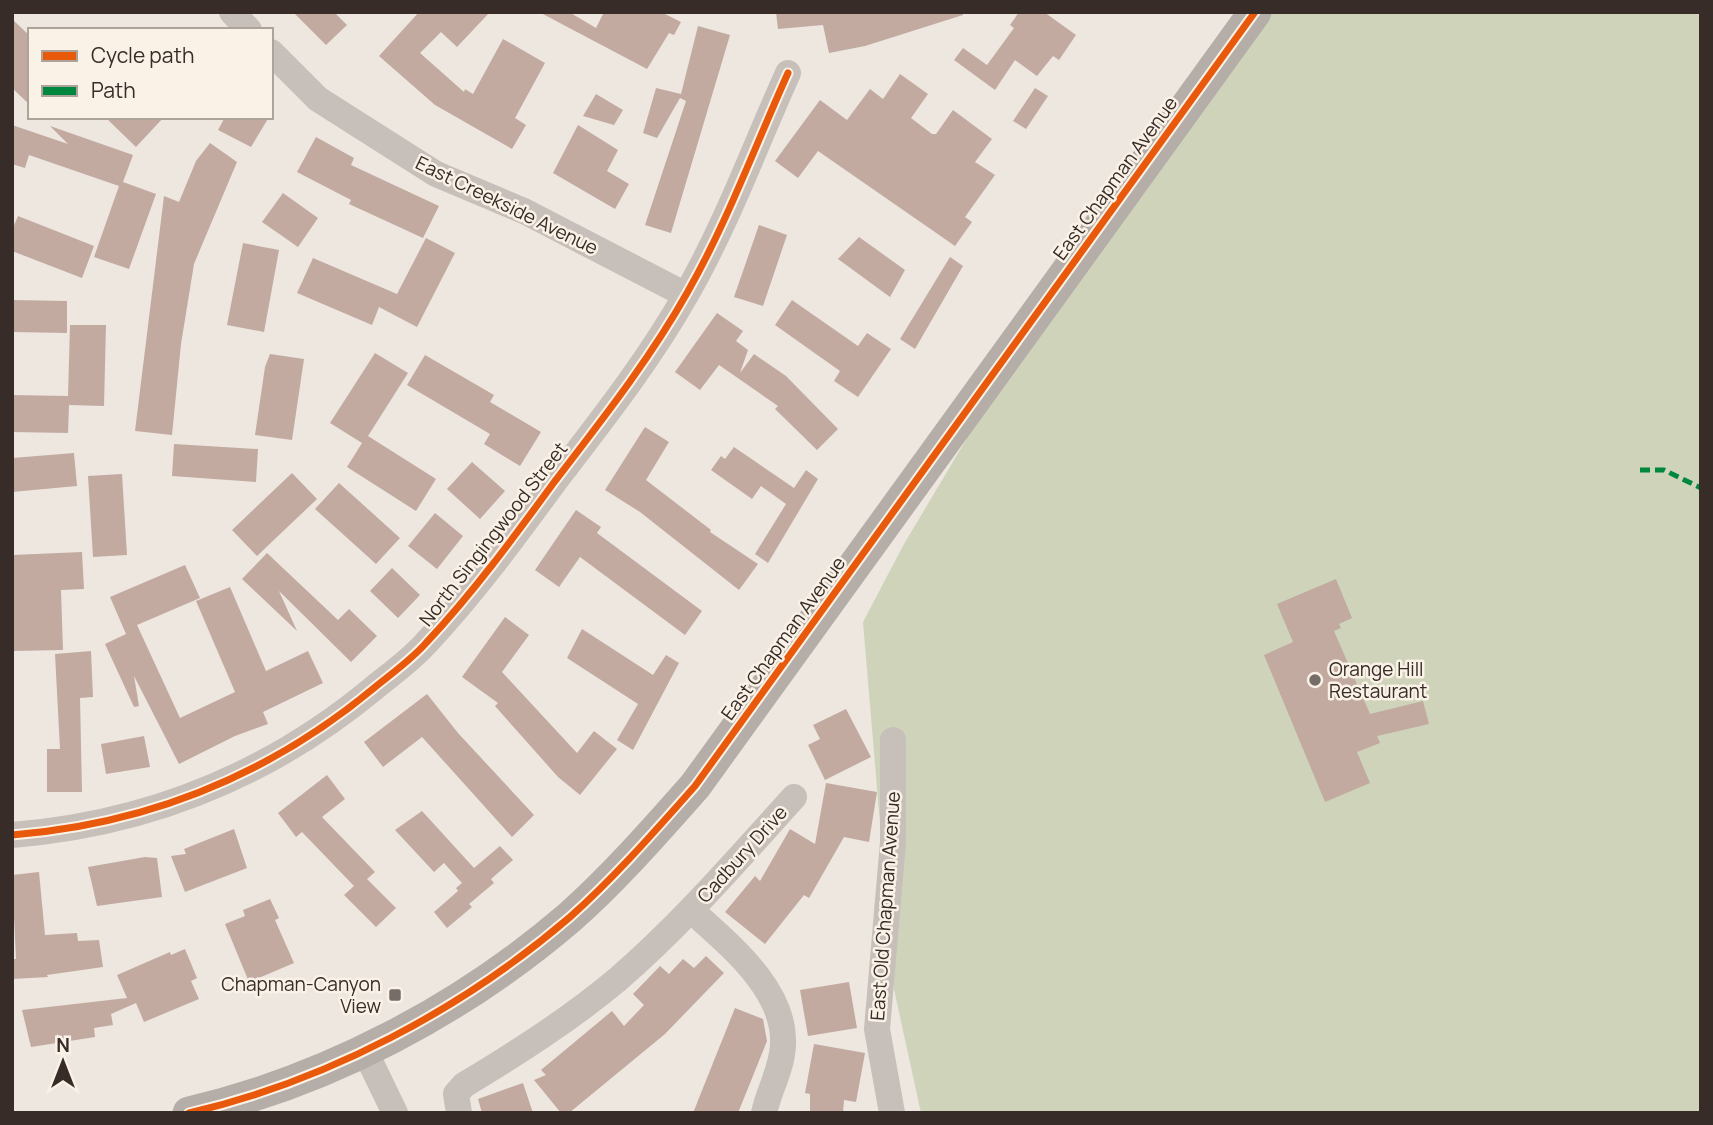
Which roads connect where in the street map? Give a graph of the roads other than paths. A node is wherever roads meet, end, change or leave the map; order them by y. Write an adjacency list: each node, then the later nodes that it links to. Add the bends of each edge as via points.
1 (232, 12): 3 (street)
2 (1255, 12): 11 (main road, East Chapman Avenue, via 695,786 650,838 568,918 470,991)
3 (247, 28)
4 (273, 54): 6 (street, East Creekside Avenue, via 318,99 436,174 524,211)
5 (788, 73): 6 (street, North Singingwood Street, via 725,220)
6 (686, 295): 9 (street, North Singingwood Street, via 607,412 482,578 425,645 345,712 268,762 167,807 52,832)
7 (893, 740): 16 (street, East Old Chapman Avenue, via 893,842 877,1028)
8 (794, 797): 10 (street, Cadbury Drive)
9 (12, 835)
10 (691, 910): 12 (street, Cadbury Drive, via 576,1012 464,1085); 15 (street, via 734,949 776,1008 783,1044)
11 (364, 1049): 13 (main road, East Chapman Avenue, via 298,1078); 14 (street)
12 (457, 1103)
13 (189, 1113)
14 (395, 1113)
15 (764, 1113)
16 (892, 1113)

